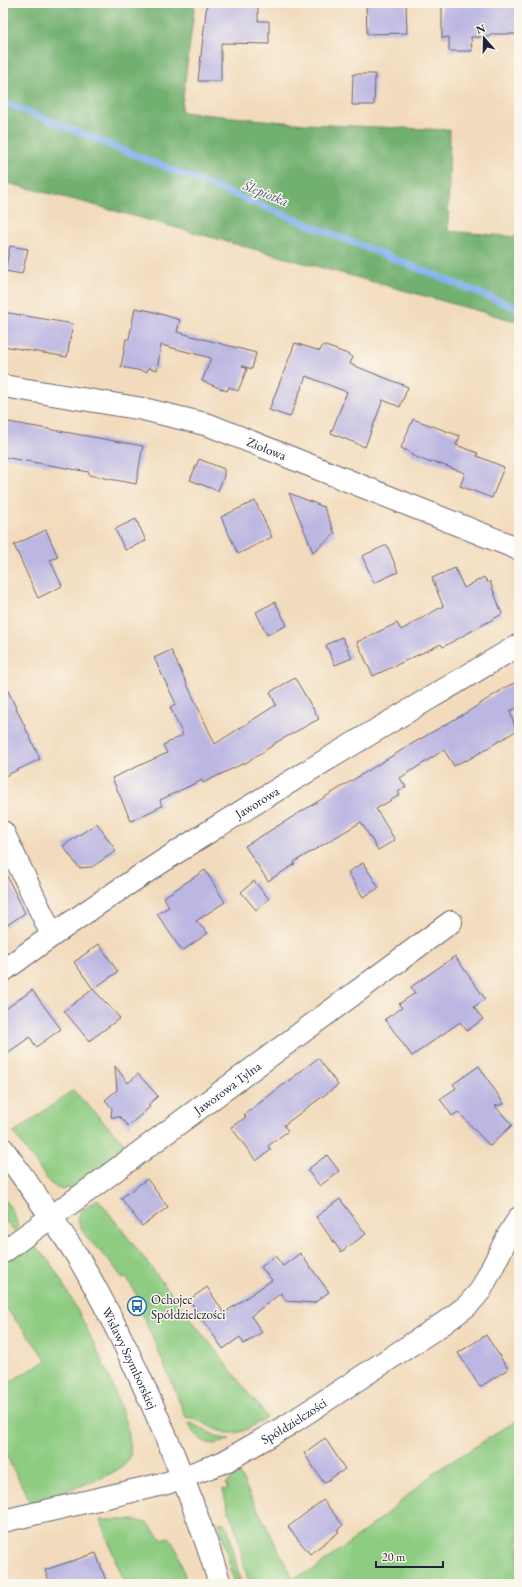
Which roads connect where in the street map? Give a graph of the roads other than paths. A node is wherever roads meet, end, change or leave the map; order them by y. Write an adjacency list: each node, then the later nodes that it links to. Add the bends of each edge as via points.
1 (3, 386): 2 (street, Ziołowa, via 143,409 209,424)
2 (519, 549)
3 (519, 645): 6 (street, Jaworowa, via 173,853)
4 (3, 832): 6 (street)
5 (451, 922): 9 (street, Jaworowa Tylna)
6 (52, 935): 7 (street, Jaworowa)
7 (3, 971)
8 (3, 1149): 9 (street, Wisławy Szymborskiej)
9 (50, 1217): 11 (street, Jaworowa Tylna); 12 (street, Wisławy Szymborskiej, via 82,1265 111,1317)
10 (519, 1218): 12 (street, Spółdzielczości, via 481,1290 468,1305 444,1324 262,1440 224,1462)
11 (3, 1252)
12 (184, 1477): 13 (street, Spółdzielczości); 14 (street, Wisławy Szymborskiej)
13 (3, 1521)
14 (220, 1584)

